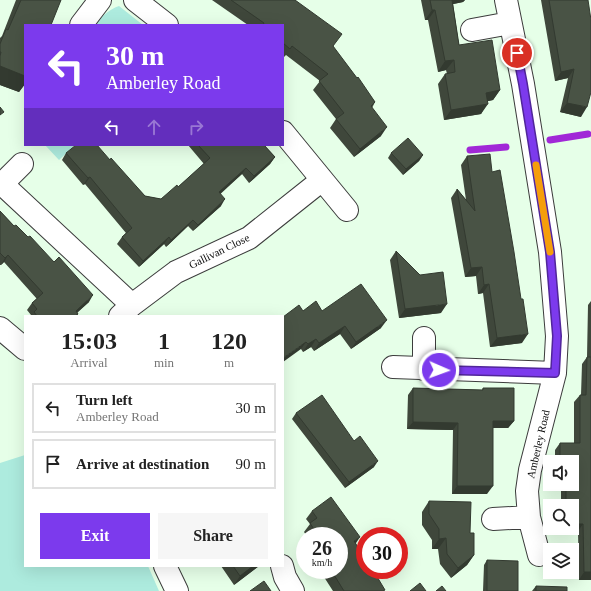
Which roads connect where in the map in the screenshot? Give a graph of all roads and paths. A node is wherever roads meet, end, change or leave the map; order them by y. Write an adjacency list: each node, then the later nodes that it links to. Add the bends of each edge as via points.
1 (100, 0): 5 (street)
2 (135, 0): 6 (street)
3 (506, 0): 4 (street, Amberley Road)
4 (510, 22): 7 (street); 19 (street, Amberley Road, via 523,84 550,252 557,336)
5 (82, 24)
6 (166, 24)
7 (472, 30)
8 (284, 133): 10 (street)
9 (22, 164): 11 (street, Gallivan Close)
10 (322, 180): 12 (street); 13 (street, Gallivan Close, via 249,238 176,272)
11 (1, 183): 13 (street, Gallivan Close)
12 (347, 210)
13 (126, 310)
14 (0, 328): 16 (street)
15 (424, 338): 18 (street)
16 (24, 348)
17 (393, 367): 18 (street)
18 (424, 369): 19 (street)
19 (555, 373): 20 (street, Amberley Road, via 530,470 527,491)
20 (529, 517): 21 (street); 22 (street, Amberley Road)
21 (493, 519)
22 (539, 555)
23 (165, 567): 25 (street)
24 (282, 567): 26 (street)
25 (177, 591)
26 (292, 591)

